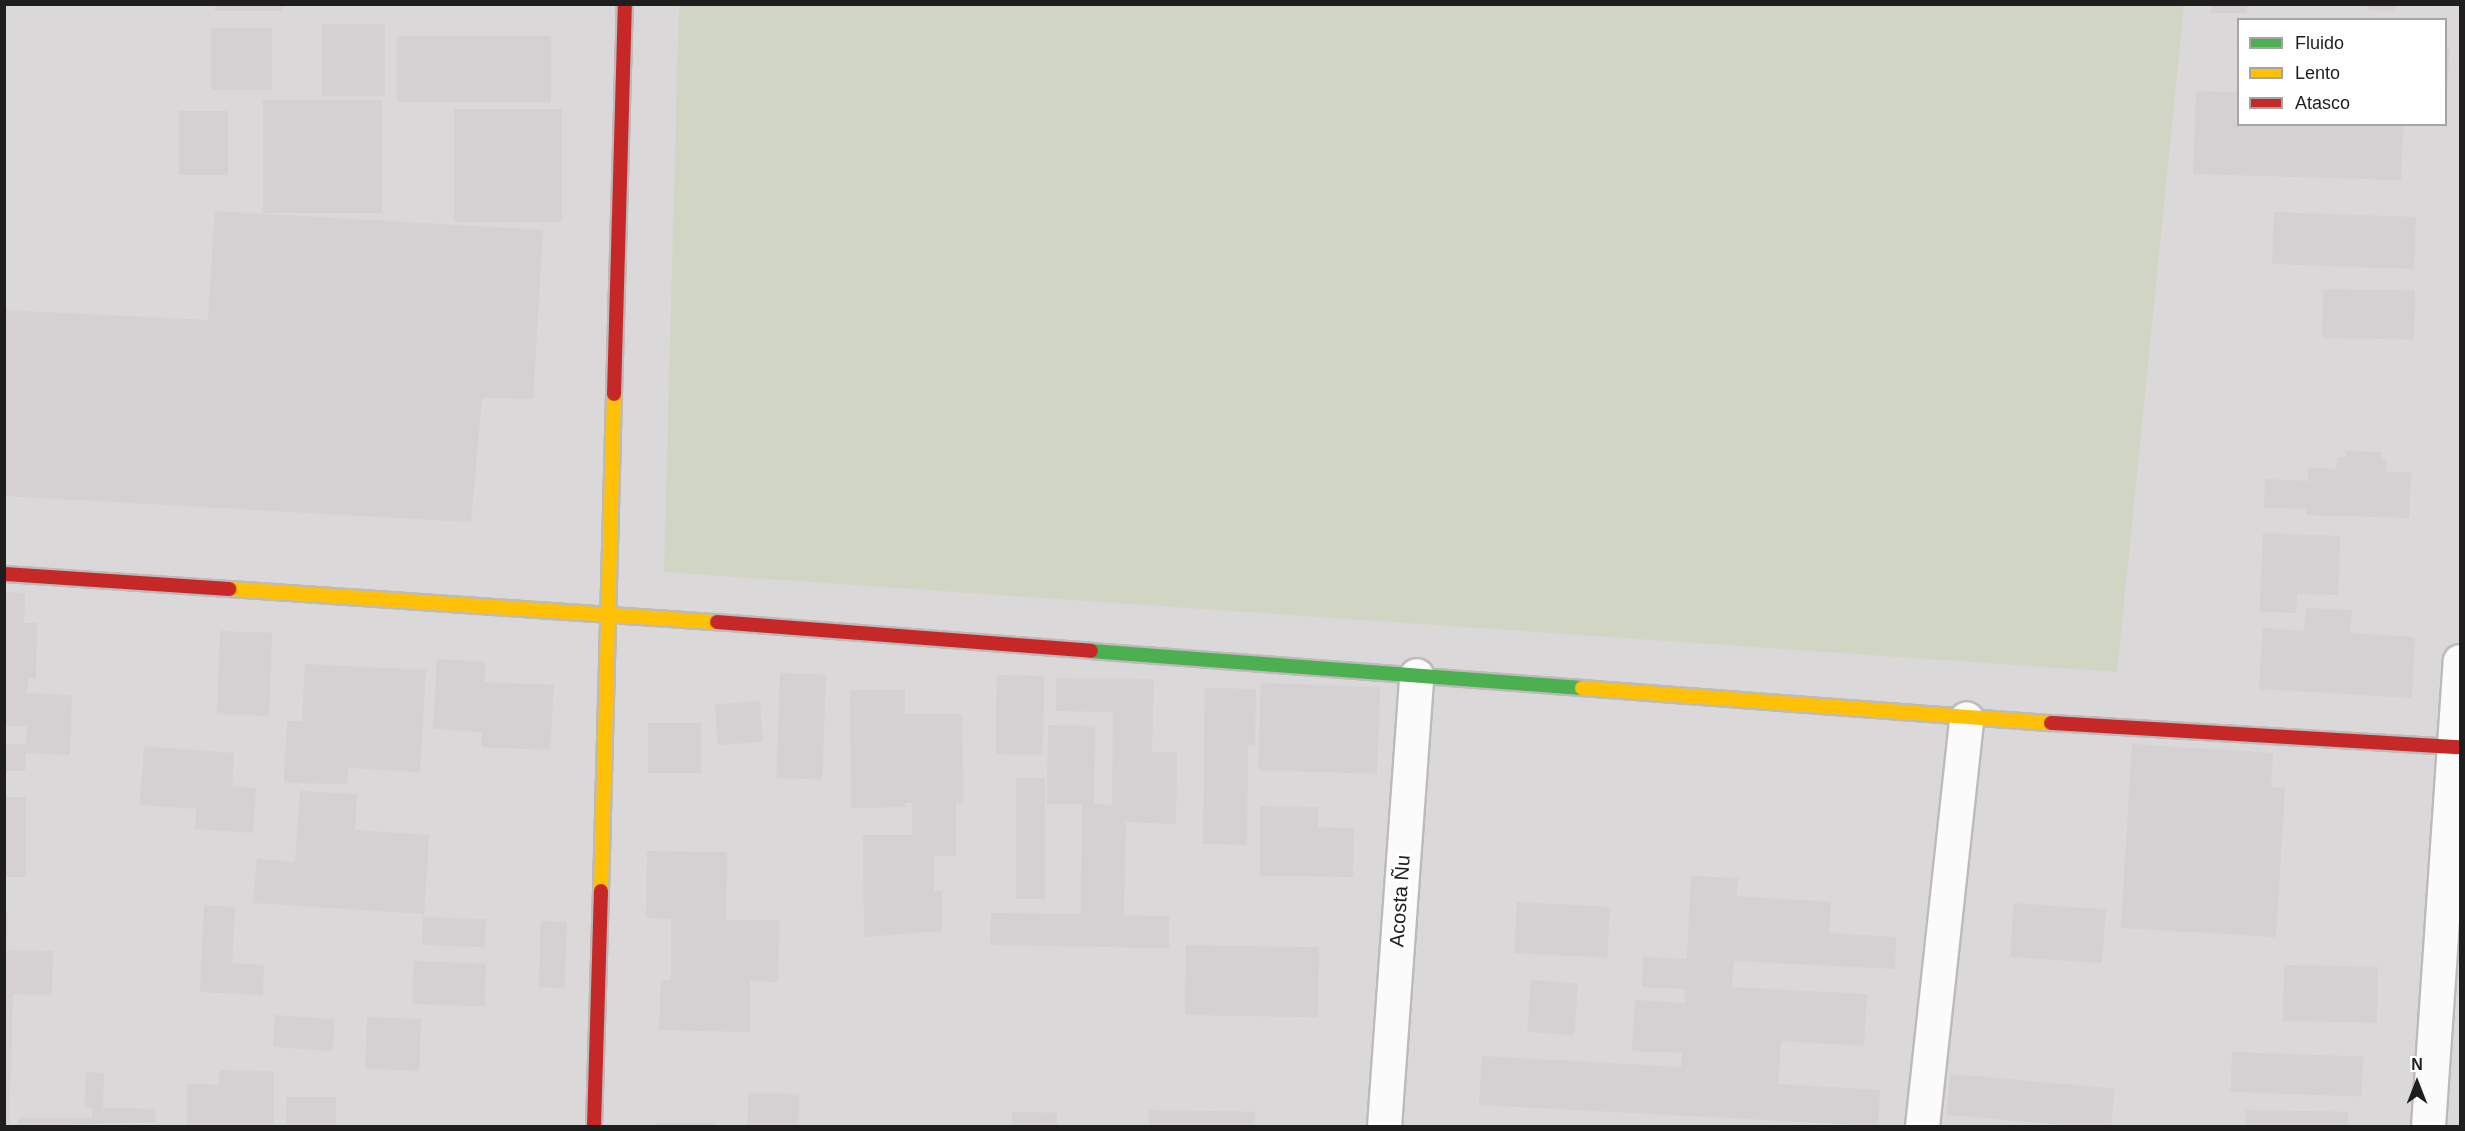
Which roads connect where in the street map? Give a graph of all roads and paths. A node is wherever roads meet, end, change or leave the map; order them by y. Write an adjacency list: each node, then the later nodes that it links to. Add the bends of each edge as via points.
1 (625, 4): 3 (street)
2 (4, 574): 3 (street)
3 (605, 613): 5 (street); 8 (street)
4 (2460, 661): 7 (street)
5 (1416, 675): 6 (street); 9 (street, Acosta Ñu)
6 (1966, 718): 7 (street); 10 (street)
7 (2457, 747): 11 (street)
8 (594, 1126)
9 (1384, 1126)
10 (1922, 1126)
11 (2428, 1126)

